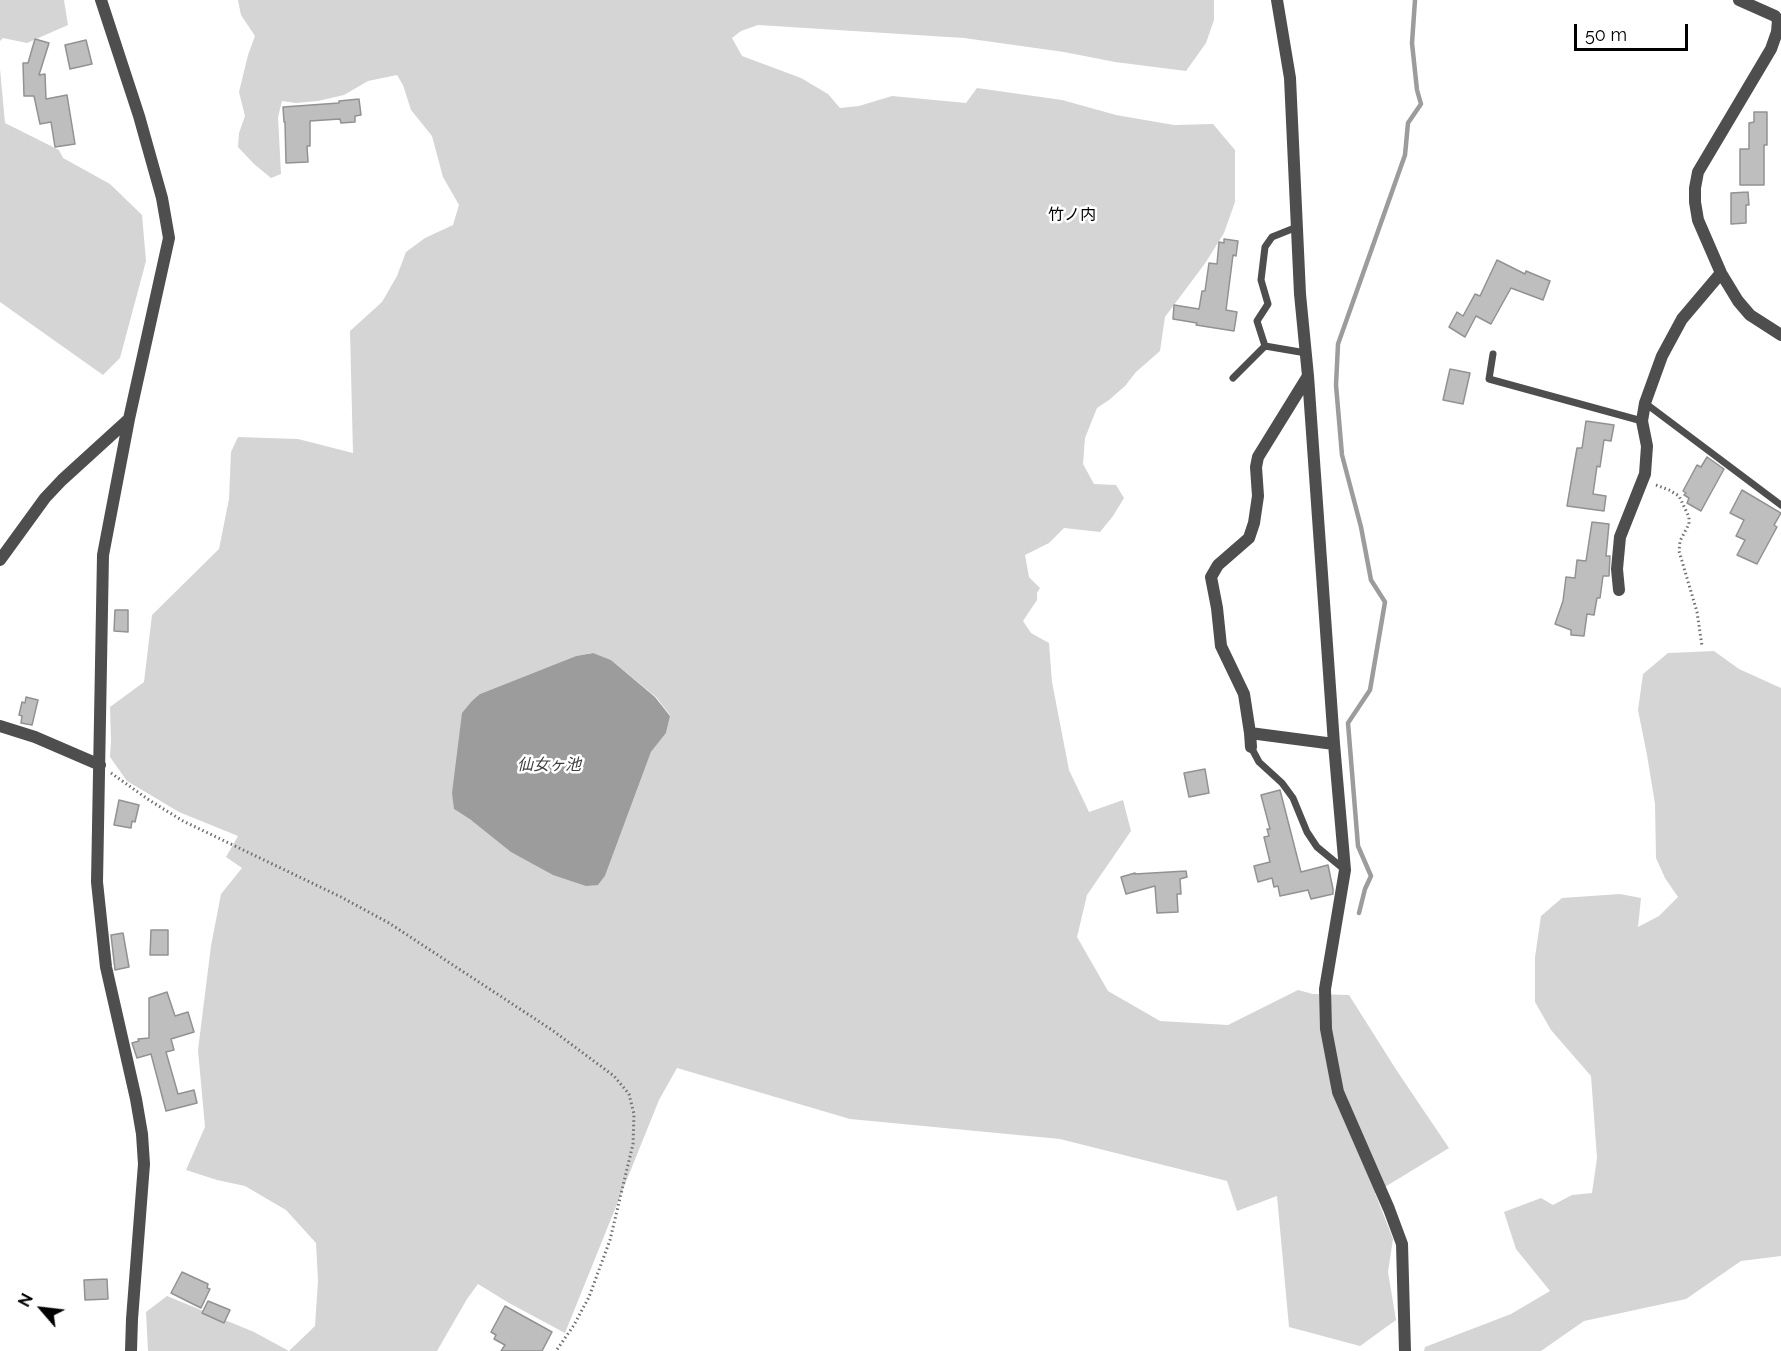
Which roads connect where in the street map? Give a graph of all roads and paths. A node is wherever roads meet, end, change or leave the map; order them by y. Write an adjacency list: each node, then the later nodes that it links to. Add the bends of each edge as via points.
1 (101, 0): 13 (street, via 139,116 170,238)
2 (1277, 0): 4 (street, via 1290,78)
3 (1738, 0): 5 (street, via 1778,20 1771,49 1698,172 1698,220)
4 (1297, 227): 7 (lane, via 1272,237 1265,247 1261,280 1268,304 1257,321); 8 (street)
5 (1721, 273): 6 (street, via 1750,315); 12 (street, via 1682,320 1662,356)
6 (1781, 335)
7 (1265, 346): 8 (lane); 11 (lane)
8 (1306, 353): 10 (street)
9 (1493, 354): 14 (lane, via 1489,379)
10 (1308, 376): 21 (street, via 1258,457 1258,496 1249,538 1211,577 1221,646 1244,694); 22 (street)
11 (1233, 378)
12 (1646, 403): 14 (street); 16 (lane)
13 (129, 419): 17 (street, via 51,492); 24 (street, via 103,555)
14 (1642, 421): 15 (street, via 1647,446)
15 (1643, 478): 18 (street, via 1620,537); 19 (path, via 1679,496 1689,517 1679,550 1697,612)
16 (1781, 505)
17 (0, 560)
18 (1619, 590)
19 (1702, 646)
20 (0, 726): 24 (street)
21 (1250, 733): 22 (street); 23 (street)
22 (1334, 744): 25 (street)
23 (1251, 747): 25 (lane, via 1259,762 1293,798 1317,847)
24 (100, 765): 26 (street, via 97,882 106,967 136,1099 144,1164); 27 (path, via 183,821 389,923 552,1030 614,1076 629,1094 634,1114 633,1144 610,1240 589,1297)
25 (1345, 870): 28 (street, via 1325,988 1326,1029 1338,1092 1402,1244)
26 (131, 1351)
27 (556, 1351)
28 (1405, 1351)

